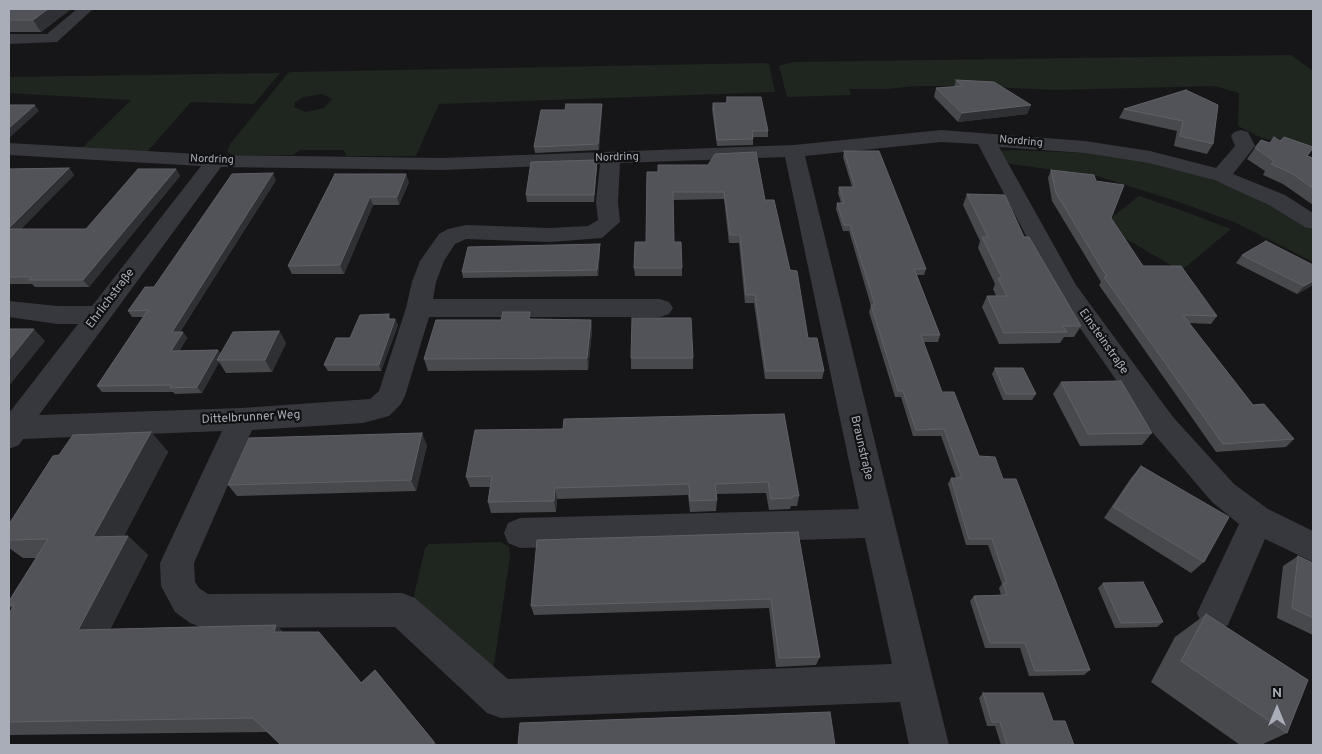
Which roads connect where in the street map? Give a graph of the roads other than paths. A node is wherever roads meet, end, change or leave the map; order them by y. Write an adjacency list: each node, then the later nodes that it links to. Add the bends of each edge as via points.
1 (86, 9): 2 (street, via 51,39)
2 (9, 39)
3 (1241, 136): 9 (street, via 1245,146)
4 (984, 138): 6 (street, Nordring, via 942,136); 9 (street, Nordring, via 1141,155); 17 (street, Einsteinstraße, via 1066,289 1139,393 1203,472)
5 (9, 149): 8 (street, Nordring)
6 (794, 151): 7 (street, Nordring); 18 (street, Braunstraße)
7 (610, 159): 8 (street, Nordring, via 442,164); 11 (street, Dittelbrunner Weg, via 609,222 602,228 582,234 456,234 447,239 432,260)
8 (215, 161): 14 (street, Ehrlichstraße)
9 (1222, 176): 10 (street, Nordring, via 1276,200)
10 (1313, 222)
11 (419, 308): 12 (street); 15 (street, Dittelbrunner Weg, via 391,396 379,408 363,412)
12 (660, 308)
13 (9, 309): 14 (street, via 56,315)
14 (98, 315): 16 (street, Ehrlichstraße)
15 (242, 419): 16 (street, Dittelbrunner Weg); 22 (street, via 177,563 178,586 187,600 203,611 402,610 501,699)
16 (11, 433)
17 (1257, 519): 20 (street, Einsteinstraße); 21 (street)
18 (878, 523): 19 (street); 22 (street, Braunstraße)
19 (520, 533)
20 (1313, 547)
21 (1215, 612)
22 (915, 682): 23 (street, Braunstraße)
23 (929, 745)

